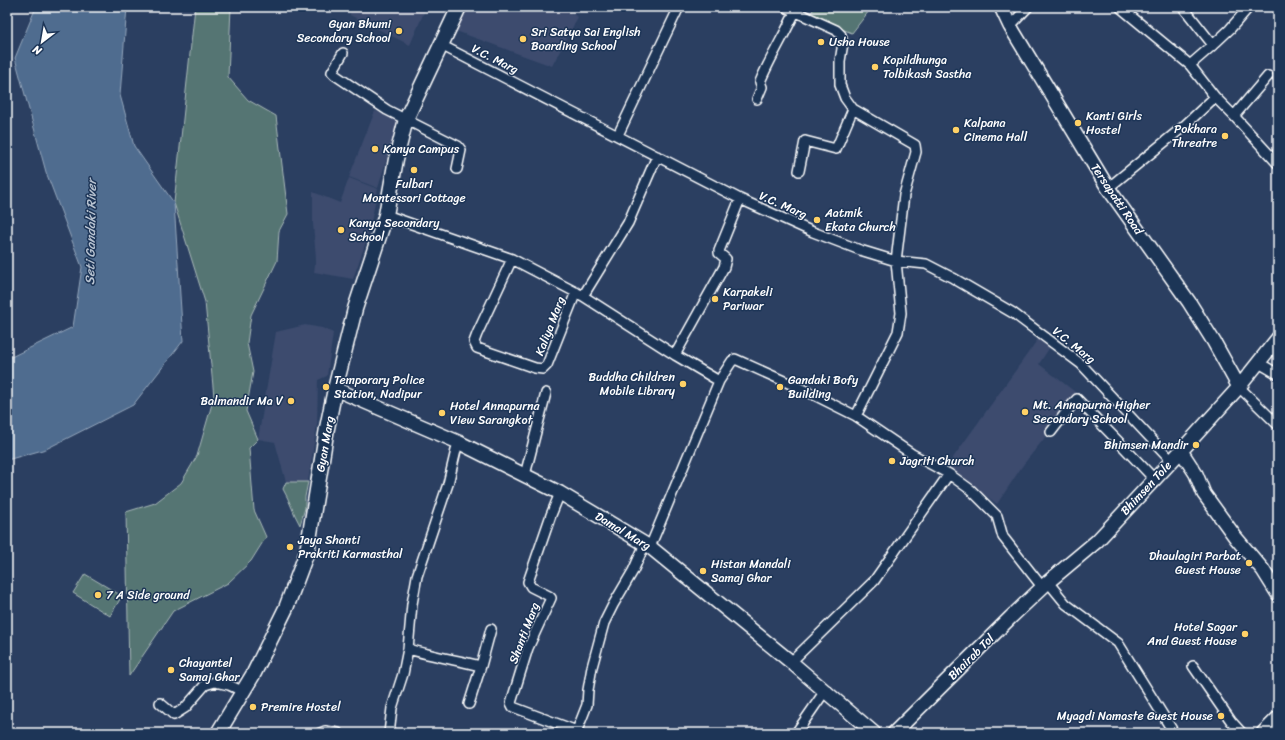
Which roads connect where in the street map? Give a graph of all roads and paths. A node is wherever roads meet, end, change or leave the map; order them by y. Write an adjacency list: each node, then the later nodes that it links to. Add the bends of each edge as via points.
1 (459, 7): 11 (main road, Gyan Marg)
2 (678, 7): 21 (street)
3 (785, 7): 9 (street)
4 (1001, 7): 10 (main road, Tersapatti Road)
5 (1028, 7): 10 (street)
6 (1183, 7): 12 (street)
7 (1248, 7): 12 (street)
8 (1121, 8): 14 (street)
9 (795, 12): 17 (street, via 765,69); 18 (street, via 836,30 841,35 843,43 840,85)
10 (1010, 26): 26 (main road, Tersapatti Road)
11 (441, 45): 20 (main road, Gyan Marg); 21 (street, V.C. Marg)
12 (1213, 45): 14 (street)
13 (343, 53): 20 (street, via 332,72 376,103)
14 (1190, 65): 16 (street)
15 (1268, 76): 19 (street)
16 (1215, 97): 19 (street); 26 (street, via 1177,132)
17 (757, 99)
18 (853, 109): 25 (street, via 836,149 805,141); 30 (street, via 915,144 916,152 904,195)
19 (1234, 116): 23 (street)
20 (406, 119): 24 (street, via 458,146 461,150); 28 (main road, Gyan Marg)
21 (618, 135): 22 (street, V.C. Marg)
22 (657, 156): 27 (street, V.C. Marg); 31 (street, via 628,223)
23 (1278, 164)
24 (457, 169)
25 (798, 171)
26 (1108, 188): 37 (main road, Tersapatti Road, via 1189,302)
27 (740, 199): 30 (street, V.C. Marg, via 860,250); 33 (street, via 719,251 726,260 724,266)
28 (386, 215): 29 (street); 38 (main road, Gyan Marg, via 355,308)
29 (512, 260): 31 (street); 31 (street, Kaliya Marg, via 477,334 474,342 477,348 535,368 543,368 547,365)
30 (896, 260): 40 (street, via 901,313 898,332); 44 (street, V.C. Marg, via 926,264 1013,313 1081,364)
31 (580, 294): 33 (street)
32 (1278, 338): 34 (main road, Bhimsen Tole)
33 (675, 356): 36 (street)
34 (1259, 363): 35 (street); 37 (main road, Bhimsen Tole)
35 (1278, 374)
36 (719, 381): 40 (street, via 735,359); 49 (street)
37 (1239, 387): 41 (street); 44 (main road, Bhimsen Tole)
38 (335, 389): 43 (main road, Damal Marg); 57 (main road, Gyan Marg, via 307,552 286,608 254,673)
39 (546, 393): 46 (street)
40 (856, 416): 45 (street, via 912,454)
41 (1278, 425)
42 (1051, 432): 47 (street, via 1077,399 1135,457)
43 (458, 442): 46 (main road, Damal Marg); 53 (street, via 448,484 417,576)
44 (1176, 456): 47 (main road, Bhimsen Tole); 51 (main road, via 1196,474 1204,494 1263,570)
45 (949, 474): 50 (street, via 997,516 1002,537); 54 (street, via 874,582)
46 (525, 475): 48 (main road, Damal Marg)
47 (1154, 480): 50 (main road, Bhimsen Tole, via 1097,541)
48 (560, 493): 49 (main road, Damal Marg); 62 (street, Shanti Marg, via 528,582 530,587 551,598 528,648 511,703)
49 (648, 545): 54 (main road, Damal Marg); 62 (street, via 604,623 592,667 587,705)
50 (1045, 585): 69 (main road, Bhairab Tol); 70 (street, via 1118,643)
51 (1278, 594)
52 (491, 629): 55 (street)
53 (408, 649): 55 (street); 66 (street, via 404,674 392,708)
54 (791, 662): 58 (main road, Damal Marg)
55 (480, 666): 60 (street)
56 (1193, 666): 71 (street)
57 (242, 691): 59 (street, via 215,682 205,685 185,708 174,715); 63 (main road, Gyan Marg)
58 (825, 691): 67 (street); 68 (main road, Damal Marg)
59 (160, 703)
60 (469, 704)
61 (1278, 718): 72 (main road)
62 (577, 732)
63 (218, 733)
64 (320, 733): 65 (street)
65 (338, 733)
66 (389, 733)
67 (796, 733)
68 (874, 733)
69 (894, 733)
70 (1174, 733)
71 (1242, 733)
72 (1263, 733)

